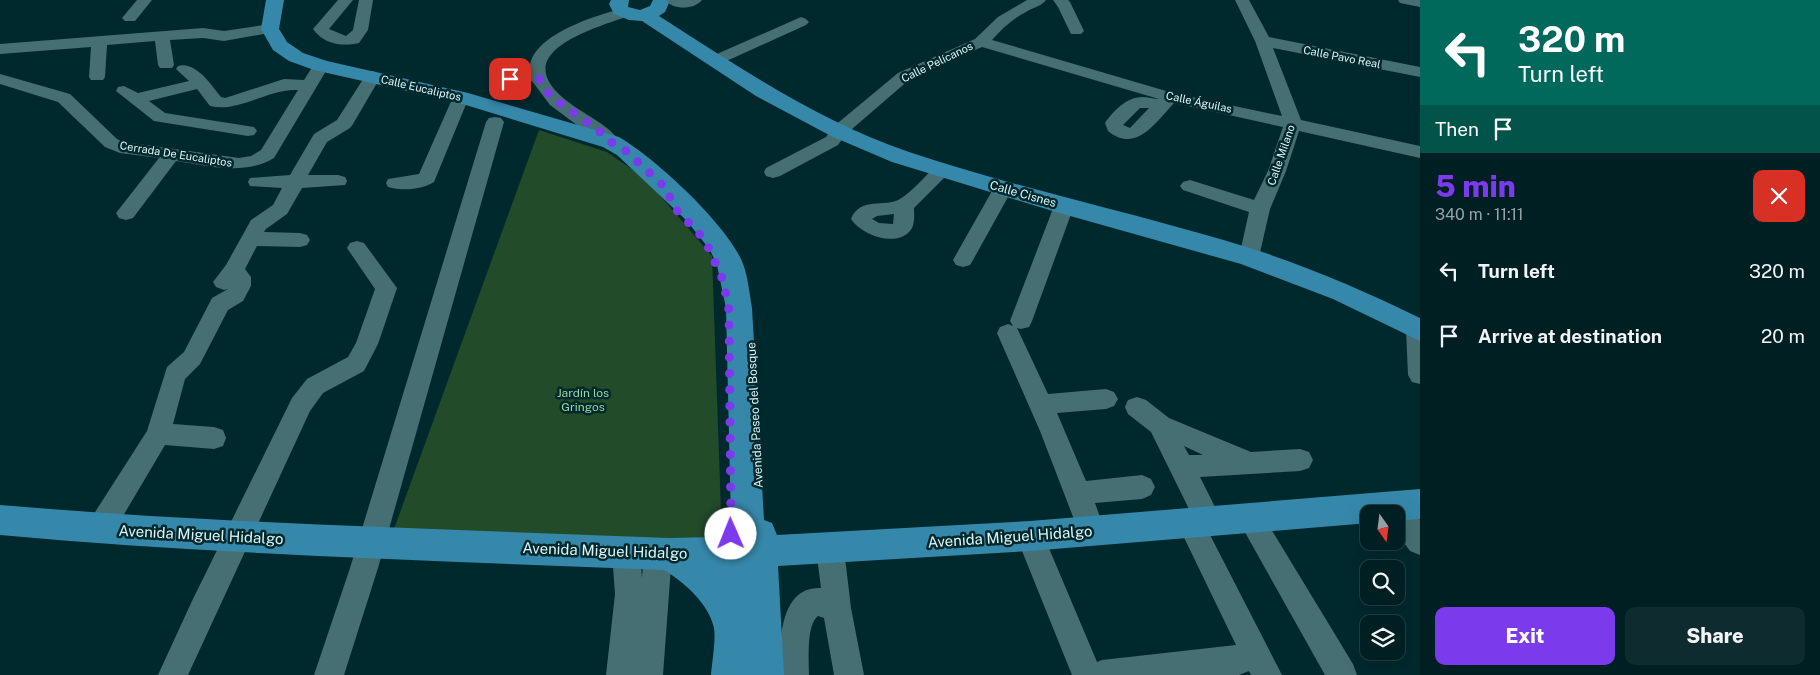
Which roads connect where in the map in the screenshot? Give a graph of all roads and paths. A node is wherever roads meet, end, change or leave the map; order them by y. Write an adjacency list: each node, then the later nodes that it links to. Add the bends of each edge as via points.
1 (145, 0): 14 (street)
2 (275, 0): 16 (main road)
3 (672, 0): 4 (street, via 683,4)
4 (695, 0)
5 (1039, 0): 22 (street, Calle Pelícanos, via 1003,20)
6 (1060, 0): 17 (street)
7 (1242, 0): 21 (street, Calle Milano)
8 (1405, 0): 11 (street)
9 (343, 3): 12 (street); 12 (street, via 321,29 342,40 358,36)
10 (619, 3): 13 (main road, via 634,15); 33 (street, via 546,49 538,60)
11 (1420, 3)
12 (364, 6)
13 (652, 7): 27 (main road, Calle Cisnes)
14 (130, 18)
15 (801, 22): 27 (street)
16 (270, 29): 19 (street); 29 (main road, Calle Eucaliptos, via 280,46 296,58)
17 (1076, 31)
18 (162, 36): 19 (street, via 203,33); 20 (street); 28 (street)
19 (224, 36): 25 (street)
20 (99, 41): 23 (street); 26 (street)
21 (1263, 41): 32 (street, Calle Pavo Real); 43 (street, Calle Milano)
22 (981, 42): 43 (street, Calle Águilas, via 1166,102); 46 (street, Calle Pelícanos, via 904,76)
23 (50, 45): 24 (street); 26 (street)
24 (0, 49)
25 (227, 53)
26 (99, 58): 35 (street)
27 (716, 60): 46 (main road, Calle Cisnes, via 763,92)
28 (166, 65)
29 (321, 66): 34 (main road, Calle Eucaliptos); 38 (street, Cerrada De Eucaliptos)
30 (498, 66): 33 (street, via 510,79)
31 (184, 69): 37 (street)
32 (1420, 72)
33 (537, 75): 41 (street)
34 (374, 76): 40 (main road, Calle Eucaliptos); 54 (street, via 344,124 320,138)
35 (97, 77)
36 (0, 79): 49 (street, Cerrada De Eucaliptos, via 64,98 111,143)
37 (201, 83): 39 (street, via 216,102 226,103); 44 (street, via 130,95 160,117)
38 (308, 84): 39 (street, via 284,84); 49 (street, Cerrada De Eucaliptos, via 268,154 239,164)
39 (252, 95): 44 (street)
40 (461, 97): 41 (main road, Calle Eucaliptos); 55 (street, via 427,178 417,182)
41 (570, 121): 47 (main road, Calle Eucaliptos)
42 (495, 122): 89 (street)
43 (1293, 122): 48 (street, Calle Águilas); 60 (street, Calle Milano, via 1277,172)
44 (227, 128): 45 (street)
45 (248, 131)
46 (839, 131): 50 (main road, Calle Cisnes); 51 (street, Calle Pelícanos, via 832,141)
47 (611, 142): 90 (main road, Avenida Paseo del Bosque, via 625,150 668,190 672,205 705,240 723,280 729,310)
48 (1420, 152)
49 (171, 155): 61 (street)
50 (942, 171): 57 (main road, Calle Cisnes); 58 (street)
51 (773, 172)
52 (338, 181): 54 (street)
53 (256, 182): 54 (street)
54 (295, 182): 62 (street, via 280,209 258,225)
55 (395, 182)
56 (1190, 186): 60 (street)
57 (1003, 188): 59 (main road, Calle Cisnes); 66 (street)
58 (904, 206)
59 (1064, 206): 65 (main road, Calle Cisnes); 70 (street, via 1014,327)
60 (1260, 209): 65 (street, Calle Milano)
61 (126, 214)
62 (250, 239): 63 (street); 73 (street, via 234,270 240,277 240,286 235,296 220,304 192,358 195,366 192,375 171,391)
63 (300, 240)
64 (357, 248): 87 (street, via 386,288 366,344 356,364 315,386 301,405)
65 (1249, 257): 67 (main road, Calle Cisnes, via 1342,292)
66 (963, 260)
67 (1419, 330): 68 (street)
68 (1420, 375)
69 (1106, 399): 70 (street)
70 (1042, 404): 79 (street)
71 (1137, 407): 72 (street)
72 (1160, 425): 76 (street); 77 (street)
73 (158, 434): 74 (street); 84 (street)
74 (214, 438)
75 (1300, 460): 76 (street)
76 (1250, 463): 77 (street)
77 (1182, 467): 83 (street)
78 (1142, 487): 79 (street)
79 (1079, 493): 85 (street)
80 (1412, 506): 81 (main road, Avenida Miguel Hidalgo); 88 (street)
81 (1250, 518): 83 (main road, Avenida Miguel Hidalgo); 109 (street)
82 (0, 520): 84 (main road, Avenida Miguel Hidalgo)
83 (1200, 522): 85 (main road, Avenida Miguel Hidalgo); 108 (street)
84 (100, 529): 87 (main road, Avenida Miguel Hidalgo)
85 (1092, 530): 86 (main road, Avenida Miguel Hidalgo)
86 (1030, 536): 91 (main road, Avenida Miguel Hidalgo); 106 (street)
87 (238, 537): 89 (main road, Avenida Miguel Hidalgo); 99 (street)
88 (1420, 542)
89 (370, 543): 92 (main road, Avenida Miguel Hidalgo); 100 (street)
90 (747, 546): 91 (main road, Avenida Miguel Hidalgo); 93 (main road, Avenida Miguel Hidalgo); 96 (main road, Avenida Paseo del Bosque); 103 (main road, Avenida Paseo del Bosque)
91 (830, 549): 95 (street)
92 (626, 553): 93 (main road, Avenida Miguel Hidalgo); 98 (street)
93 (664, 554): 96 (main road, via 686,564 701,576 724,609); 98 (street)
94 (749, 587): 102 (main road)
95 (837, 608): 104 (street, via 816,602 806,606 797,620); 105 (street)
96 (732, 629): 101 (main road, Avenida Paseo del Bosque)
97 (1240, 660): 107 (street)
98 (635, 667)
99 (174, 675)
100 (329, 675)
101 (730, 675)
102 (746, 675)
103 (765, 675)
104 (794, 675)
105 (849, 675)
106 (1087, 675)
107 (1102, 675)
108 (1267, 675)
109 (1342, 675)

